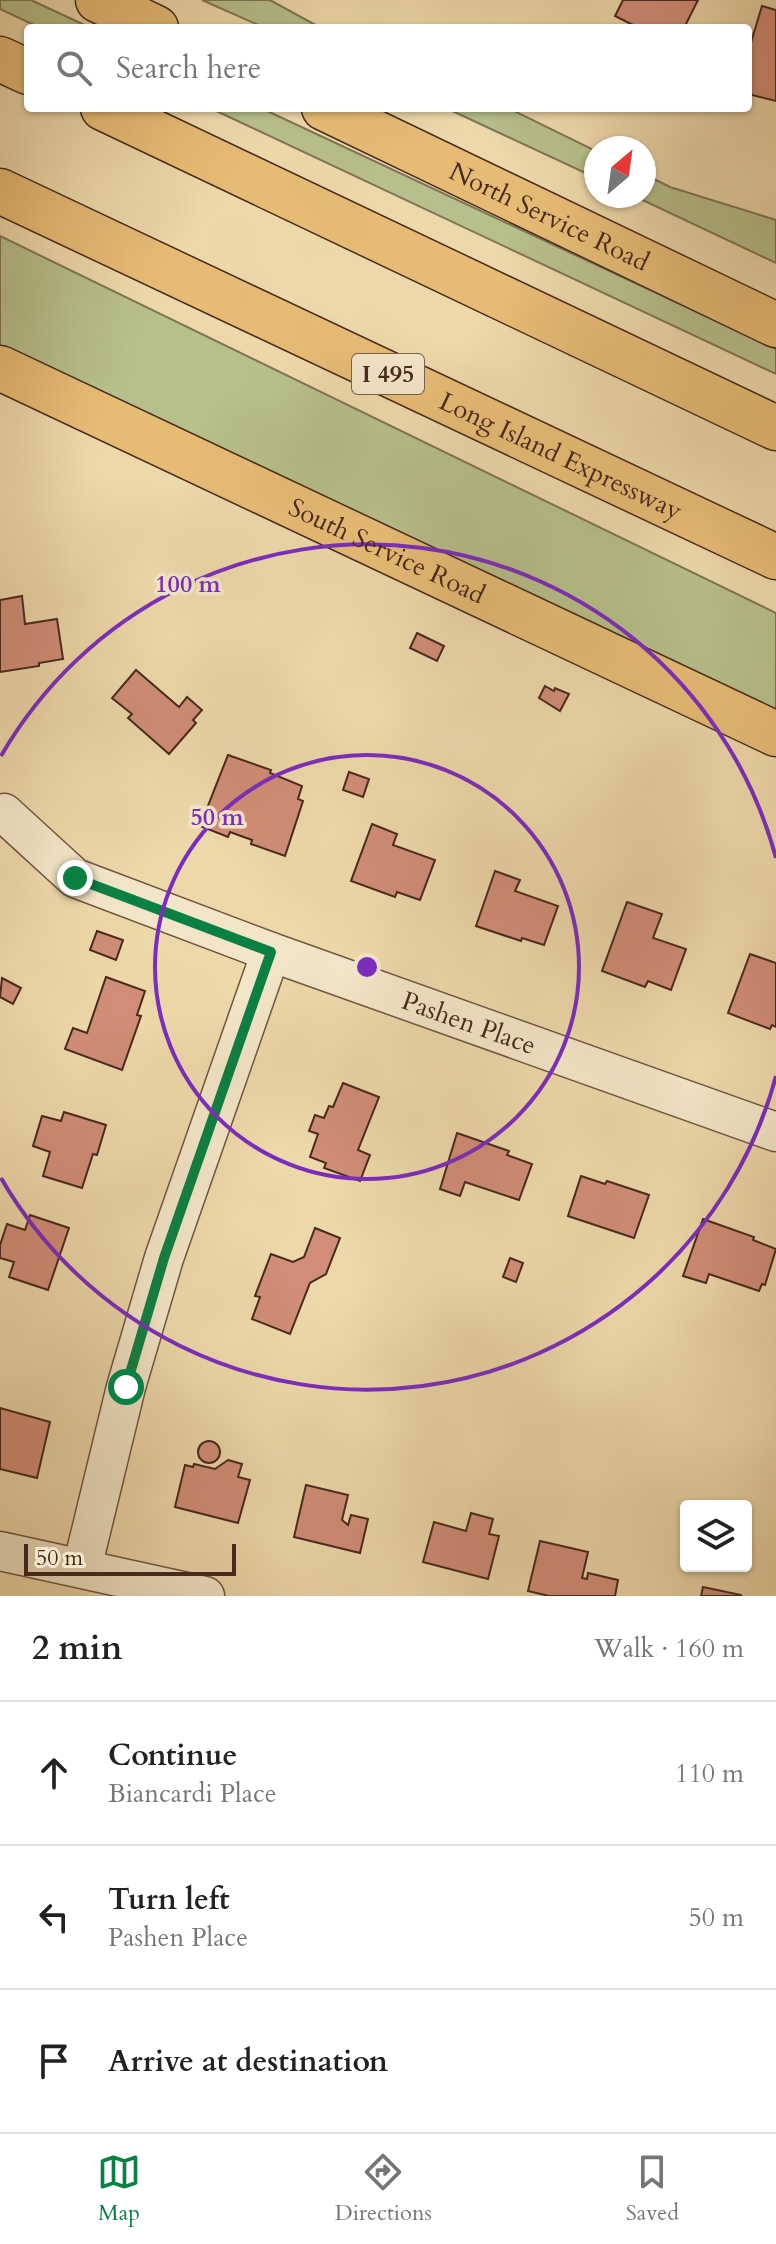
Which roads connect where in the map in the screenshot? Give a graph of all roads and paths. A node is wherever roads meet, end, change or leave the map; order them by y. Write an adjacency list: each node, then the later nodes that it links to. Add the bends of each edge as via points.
1 (98, 0): 2 (main road)
2 (148, 24)
3 (0, 59): 4 (main road)
4 (24, 70)
5 (111, 112): 10 (main road)
6 (332, 112): 8 (main road, North Service Road)
7 (0, 191): 11 (main road, Long Island Expressway / I 495)
8 (776, 325)
9 (0, 368): 12 (main road, South Service Road)
10 (776, 428)
11 (776, 557)
12 (776, 734)
13 (4, 813): 14 (street, Pashen Place, via 75,878)
14 (271, 952): 15 (street, Pashen Place); 17 (street, via 160,1272)
15 (776, 1132)
16 (0, 1551): 17 (street)
17 (82, 1568): 18 (street)
18 (205, 1596)

